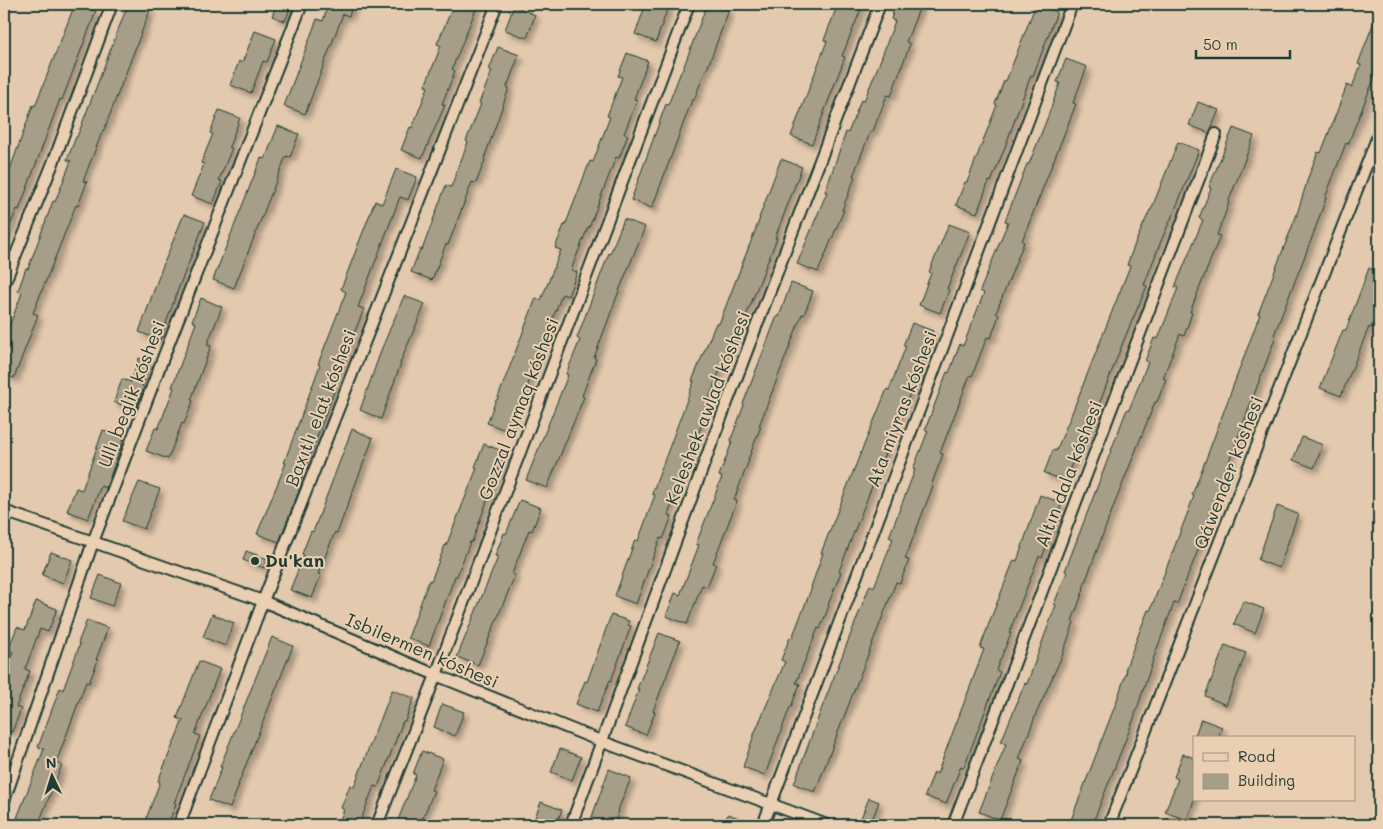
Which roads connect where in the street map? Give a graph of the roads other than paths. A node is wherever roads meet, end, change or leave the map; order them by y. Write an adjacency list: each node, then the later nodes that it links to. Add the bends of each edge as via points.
1 (112, 4): 9 (street)
2 (302, 4): 11 (street, Ullı beglik kóshesi)
3 (497, 4): 12 (street, Baxıtlı elat kóshesi)
4 (689, 4): 13 (street, Gozzal aymaq kóshesi)
5 (880, 4): 14 (street, Keleshek awlad kóshesi, via 715,434)
6 (1072, 4): 16 (street, Ata miyras kóshesi)
7 (1379, 133): 23 (street, Qáwender kóshesi)
8 (1216, 134): 22 (street, Altın dala kóshesi)
9 (4, 284)
10 (4, 511): 11 (street, Isbilermen kóshesi)
11 (93, 542): 12 (street, Isbilermen kóshesi); 15 (street, Ullı beglik kóshesi)
12 (263, 601): 13 (street, Isbilermen kóshesi); 17 (street, Baxıtlı elat kóshesi)
13 (436, 675): 14 (street, Isbilermen kóshesi); 18 (street, Gozzal aymaq kóshesi)
14 (603, 742): 16 (street, Isbilermen kóshesi); 19 (street, Keleshek awlad kóshesi)
15 (4, 801)
16 (770, 805): 20 (street, Ata miyras kóshesi); 21 (street, Isbilermen kóshesi)
17 (179, 825)
18 (377, 825)
19 (571, 825)
20 (763, 825)
21 (827, 825)
22 (953, 825)
23 (1109, 825)

